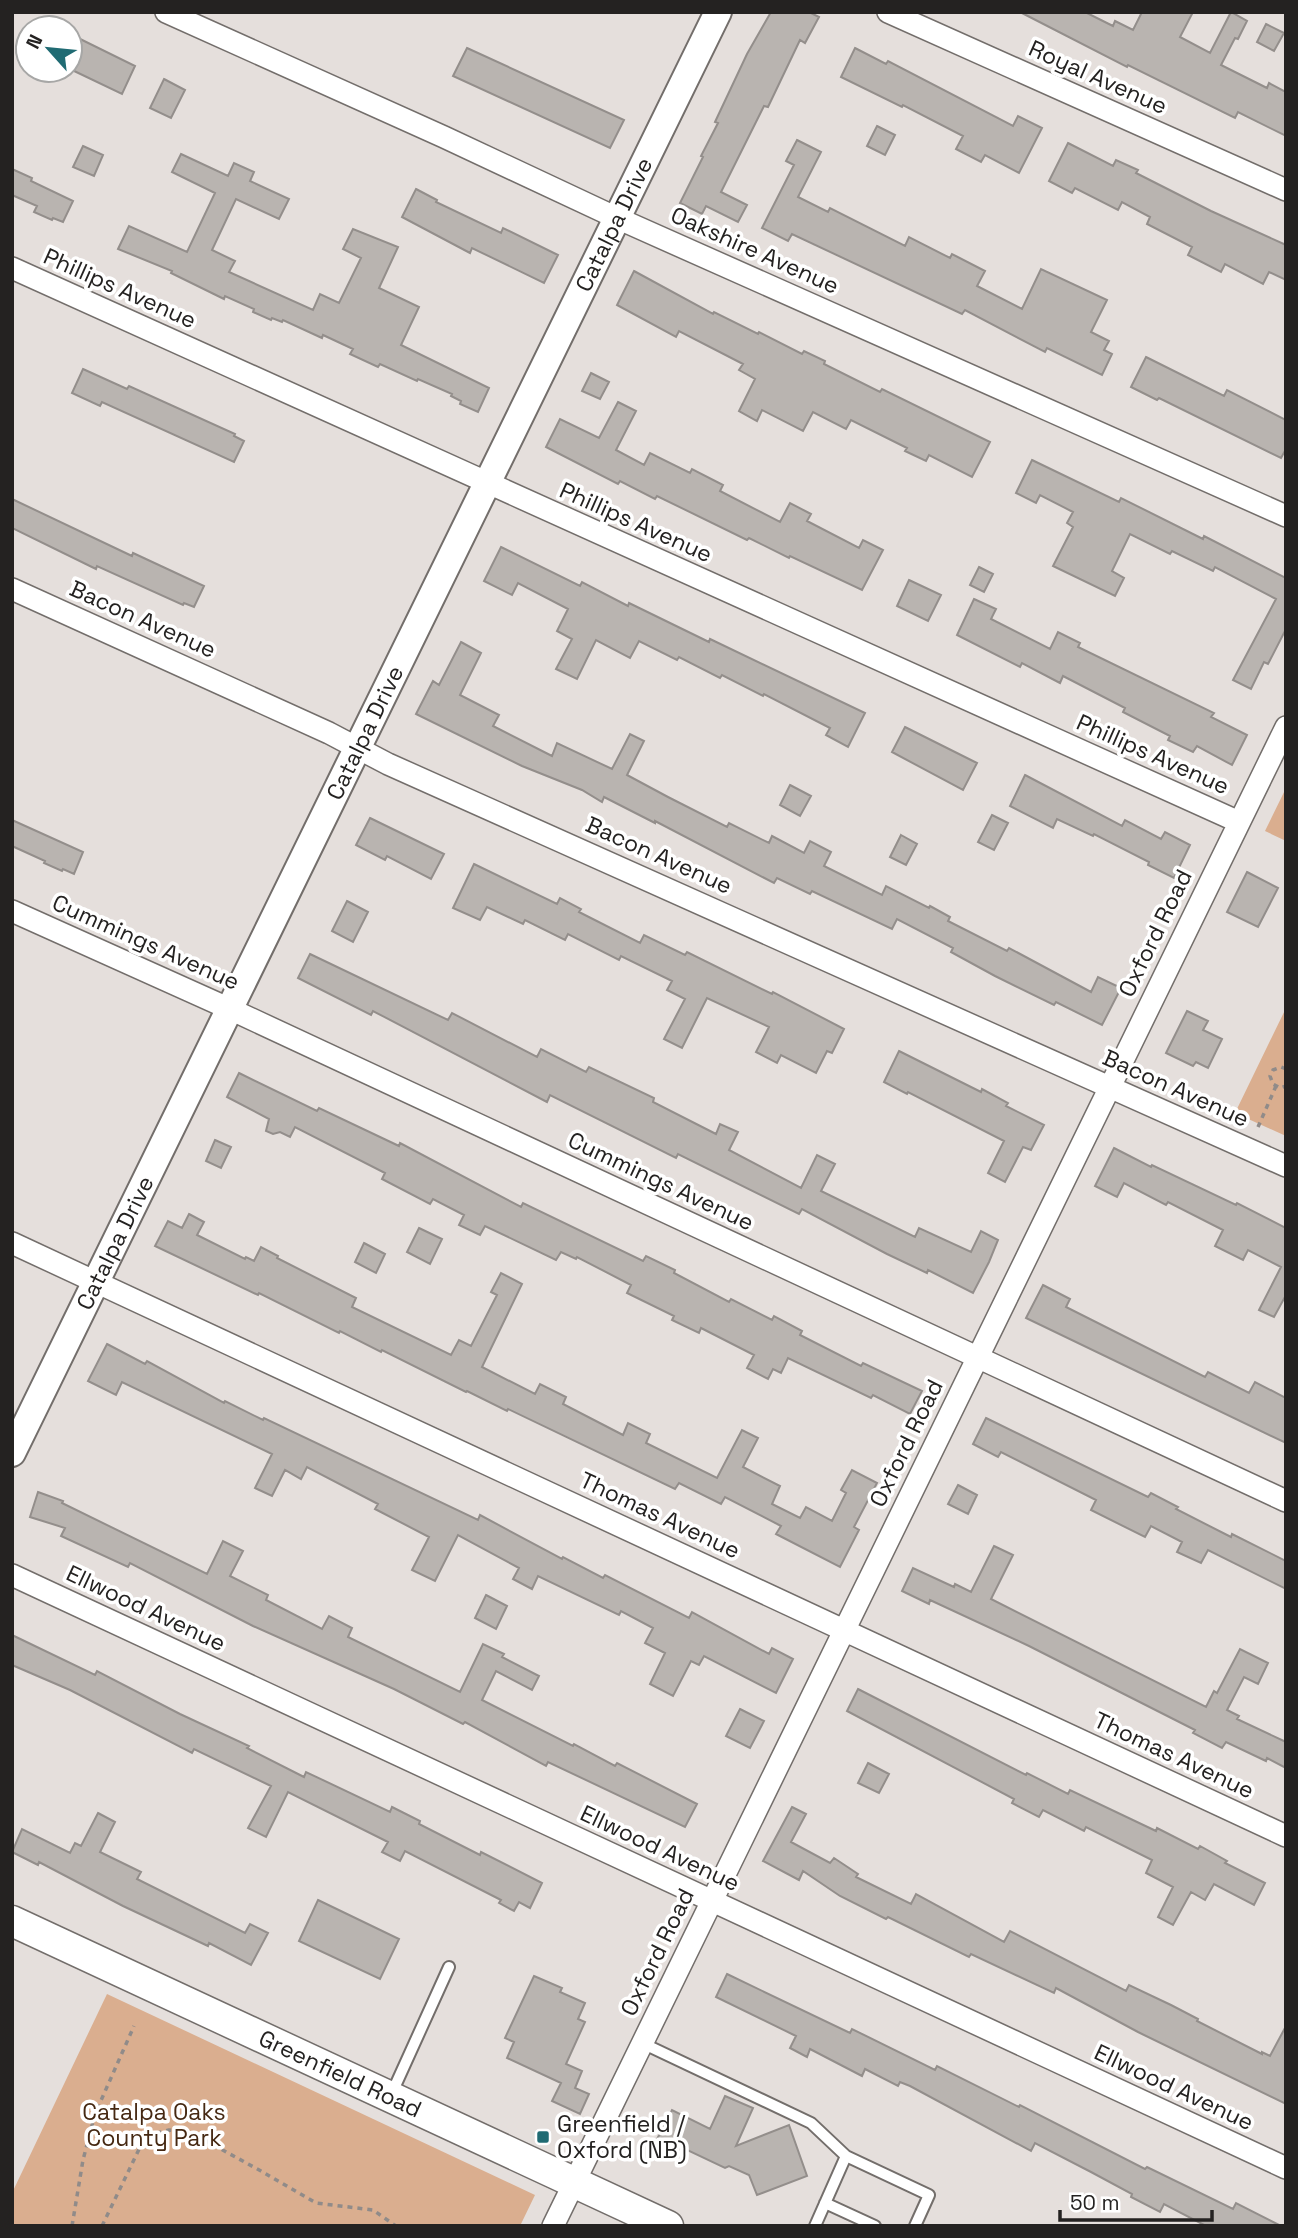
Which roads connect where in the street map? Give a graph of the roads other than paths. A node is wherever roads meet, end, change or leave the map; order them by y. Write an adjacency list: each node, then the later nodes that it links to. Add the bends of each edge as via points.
1 (166, 12): 5 (street, Oakshire Avenue)
2 (718, 12): 5 (street, Catalpa Drive)
3 (888, 12): 4 (street, Royal Avenue)
4 (1286, 190)
5 (617, 218): 7 (street, Catalpa Drive); 8 (street, Oakshire Avenue)
6 (12, 268): 7 (street, Phillips Avenue)
7 (487, 484): 11 (street, Catalpa Drive); 12 (street, Phillips Avenue)
8 (1286, 516)
9 (12, 589): 11 (street, Bacon Avenue)
10 (1286, 727): 12 (street, Oxford Road)
11 (356, 747): 14 (street, Catalpa Drive); 15 (street, Bacon Avenue)
12 (1239, 822): 15 (street, Oxford Road)
13 (12, 911): 14 (street, Cummings Avenue)
14 (230, 1009): 18 (street, Catalpa Drive); 19 (street, Cummings Avenue)
15 (1109, 1087): 16 (street, Bacon Avenue); 19 (street, Oxford Road)
16 (1286, 1166)
17 (12, 1243): 18 (street, Thomas Avenue)
18 (97, 1282): 20 (street, Catalpa Drive); 23 (street, Thomas Avenue)
19 (977, 1358): 21 (street, Cummings Avenue); 23 (street, Oxford Road)
20 (12, 1453)
21 (1286, 1501)
22 (12, 1576): 25 (street, Ellwood Avenue)
23 (844, 1629): 24 (street, Thomas Avenue); 25 (street, Oxford Road)
24 (1286, 1836)
25 (711, 1901): 28 (street, Oxford Road); 31 (street, Ellwood Avenue)
26 (12, 1921): 29 (main road, Greenfield Road)
27 (449, 1967): 29 (lane)
28 (642, 2043): 30 (lane, via 811,2123); 32 (street, Oxford Road)
29 (390, 2096): 32 (main road, Greenfield Road)
30 (846, 2157): 33 (lane); 38 (lane, via 929,2195)
31 (1286, 2168)
32 (574, 2182): 34 (main road, Greenfield Road); 35 (street, Oxford Road)
33 (825, 2203): 36 (lane); 37 (lane)
34 (662, 2224)
35 (553, 2226)
36 (815, 2226)
37 (875, 2226)
38 (915, 2226)

